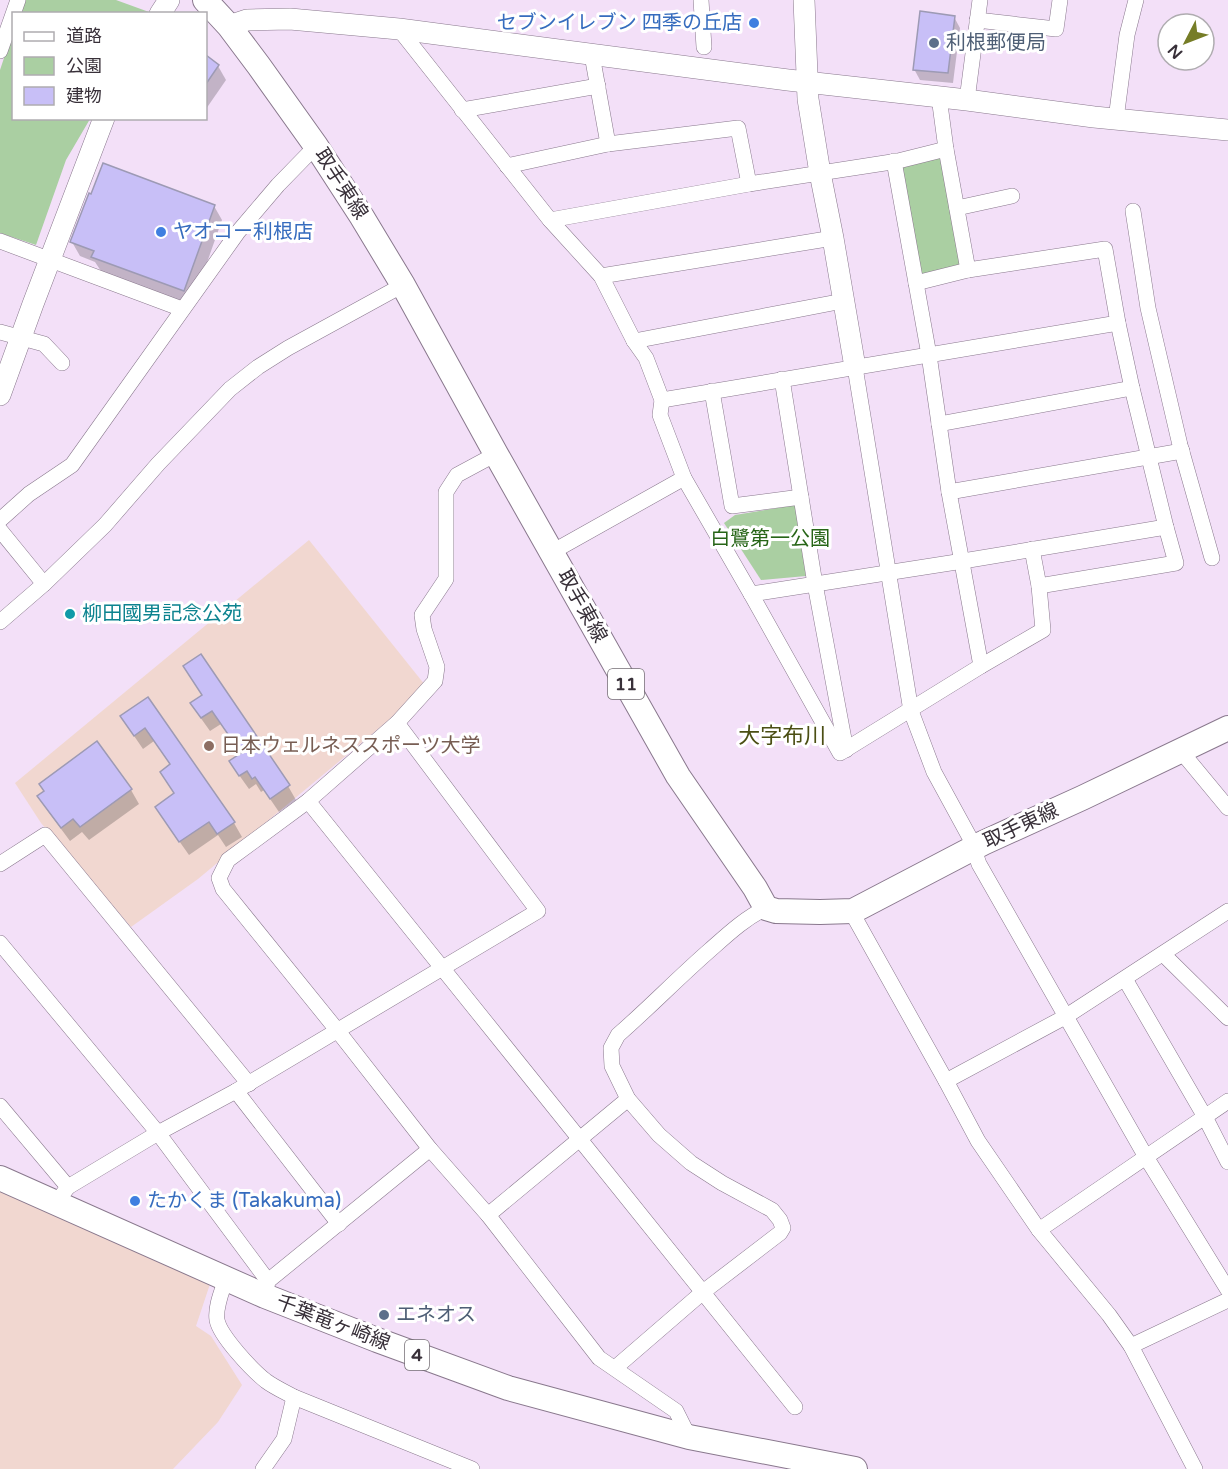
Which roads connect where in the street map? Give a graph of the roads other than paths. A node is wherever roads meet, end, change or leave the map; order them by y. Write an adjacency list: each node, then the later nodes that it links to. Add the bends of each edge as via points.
1 (205, 0): 9 (main road, 取手東線 / 11)
2 (701, 0): 11 (street)
3 (804, 0): 14 (street)
4 (980, 0): 8 (street)
5 (1060, 0): 8 (street, via 1056,29)
6 (1136, 0): 19 (street, via 1127,35)
7 (12, 17): 12 (street)
8 (977, 20): 17 (street)
9 (229, 26): 10 (street, via 247,20 290,19); 23 (main road, 取手東線 / 11)
10 (399, 29): 13 (street); 18 (street)
11 (704, 47)
12 (0, 51)
13 (592, 55): 14 (street); 15 (street)
14 (807, 82): 16 (street); 27 (street)
15 (598, 86): 18 (street); 22 (street)
16 (939, 97): 17 (street); 24 (street)
17 (967, 100): 19 (street)
18 (462, 110): 26 (street)
19 (1116, 119): 21 (street)
20 (104, 120): 35 (street)
21 (1228, 130)
22 (608, 144): 26 (street); 28 (street, via 738,128)
23 (316, 146): 39 (main road, 取手東線 / 11); 41 (street, via 245,224)
24 (946, 149): 25 (street); 30 (street)
25 (894, 161): 27 (street); 38 (street)
26 (507, 166): 32 (street)
27 (819, 173): 28 (street); 33 (street)
28 (749, 184): 32 (street)
29 (1012, 196): 30 (street)
30 (957, 208): 36 (street)
31 (1133, 211): 55 (street, via 1148,308)
32 (550, 220): 37 (street)
33 (833, 238): 37 (street); 40 (street)
34 (0, 241): 35 (street)
35 (50, 259): 41 (street); 44 (street)
36 (968, 270): 38 (street); 42 (street, via 1105,249)
37 (601, 276): 45 (street)
38 (916, 283): 46 (street)
39 (403, 285): 56 (main road, 取手東線 / 11); 69 (street, via 288,348 230,388 105,525)
40 (843, 301): 45 (street); 48 (street)
41 (182, 309): 61 (street, via 72,465 29,494)
42 (1118, 323): 46 (street); 50 (street)
43 (0, 332): 44 (street)
44 (21, 337): 47 (street, via 44,344); 52 (street)
45 (634, 340): 53 (street, via 646,358)
46 (928, 356): 48 (street); 54 (street)
47 (62, 363)
48 (855, 367): 49 (street); 68 (street)
49 (782, 379): 51 (street); 60 (street)
50 (1132, 388): 54 (street); 57 (street)
51 (712, 391): 53 (street); 60 (street, via 732,506)
52 (0, 395)
53 (662, 400): 58 (street, via 660,415)
54 (939, 424): 59 (street)
55 (1182, 451): 57 (street); 66 (street)
56 (496, 454): 65 (main road, 取手東線 / 11); 76 (street, via 457,476 446,492 446,579 422,615 437,667 435,681)
57 (1149, 456): 59 (street); 62 (street)
58 (684, 478): 65 (street); 72 (street)
59 (949, 492): 67 (street)
60 (801, 497): 70 (street)
61 (0, 520)
62 (1166, 527): 64 (street); 71 (street, via 1176,563)
63 (0, 530): 69 (street)
64 (1032, 549): 67 (street); 71 (street)
65 (552, 552): 84 (main road, 取手東線 / 11, via 678,776)
66 (1212, 558)
67 (963, 561): 68 (street); 74 (street)
68 (889, 573): 70 (street); 75 (street)
69 (44, 584): 73 (street)
70 (815, 584): 72 (street); 78 (street)
71 (1039, 586): 74 (street, via 1043,630)
72 (751, 594): 78 (street, via 840,753)
73 (0, 622)
74 (981, 666): 75 (street)
75 (910, 711): 78 (street); 82 (street, via 934,772)
76 (396, 723): 80 (street); 89 (street, via 538,911)
77 (1228, 728): 79 (main road, 取手東線)
78 (846, 750)
79 (1180, 750): 81 (street); 82 (main road, 取手東線)
80 (308, 801): 89 (street); 93 (street, via 228,860 219,878 223,889)
81 (1228, 808)
82 (974, 848): 85 (main road, 取手東線); 91 (street, via 979,864)
83 (0, 864): 95 (street, via 45,835)
84 (766, 908): 85 (main road, 取手東線); 96 (street, via 686,970 618,1035 611,1048 612,1066)
85 (853, 911): 94 (street)
86 (1228, 911): 88 (street)
87 (0, 943): 100 (street)
88 (1163, 954): 90 (street); 92 (street)
89 (442, 968): 93 (street); 101 (street)
90 (1125, 979): 91 (street); 99 (street)
91 (1065, 1017): 94 (street); 103 (street)
92 (1228, 1018)
93 (337, 1030): 95 (street); 102 (street)
94 (946, 1081): 109 (street, via 978,1141)
95 (242, 1087): 100 (street); 108 (street)
96 (628, 1099): 101 (street); 113 (street, via 659,1135 691,1163 772,1210 780,1220 780,1233)
97 (1228, 1101): 99 (street)
98 (0, 1106): 106 (street)
99 (1205, 1117): 103 (street); 104 (street)
100 (158, 1133): 106 (street); 111 (street)
101 (580, 1139): 107 (street); 113 (street)
102 (429, 1149): 107 (street); 108 (street)
103 (1146, 1157): 109 (street); 112 (street)
104 (1228, 1162)
105 (0, 1178): 106 (main road, 千葉竜ヶ崎線 / 4)
106 (62, 1195): 110 (main road, 千葉竜ヶ崎線 / 4)
107 (488, 1215): 116 (street, via 599,1358)
108 (339, 1224): 111 (street)
109 (1039, 1230): 115 (street)
110 (226, 1279): 111 (main road, 千葉竜ヶ崎線 / 4); 117 (street, via 216,1312 224,1335 267,1382)
111 (266, 1289): 119 (main road, 千葉竜ヶ崎線 / 4, via 377,1341 508,1388)
112 (1228, 1290)
113 (703, 1292): 116 (street); 118 (street)
114 (1228, 1300): 115 (street)
115 (1131, 1346): 123 (street)
116 (615, 1368): 119 (street, via 676,1411)
117 (294, 1397): 120 (street, via 284,1439); 121 (street)
118 (795, 1407)
119 (689, 1437): 122 (main road, 千葉竜ヶ崎線 / 4)
120 (263, 1469)
121 (472, 1469)
122 (855, 1469)
123 (1195, 1469)

